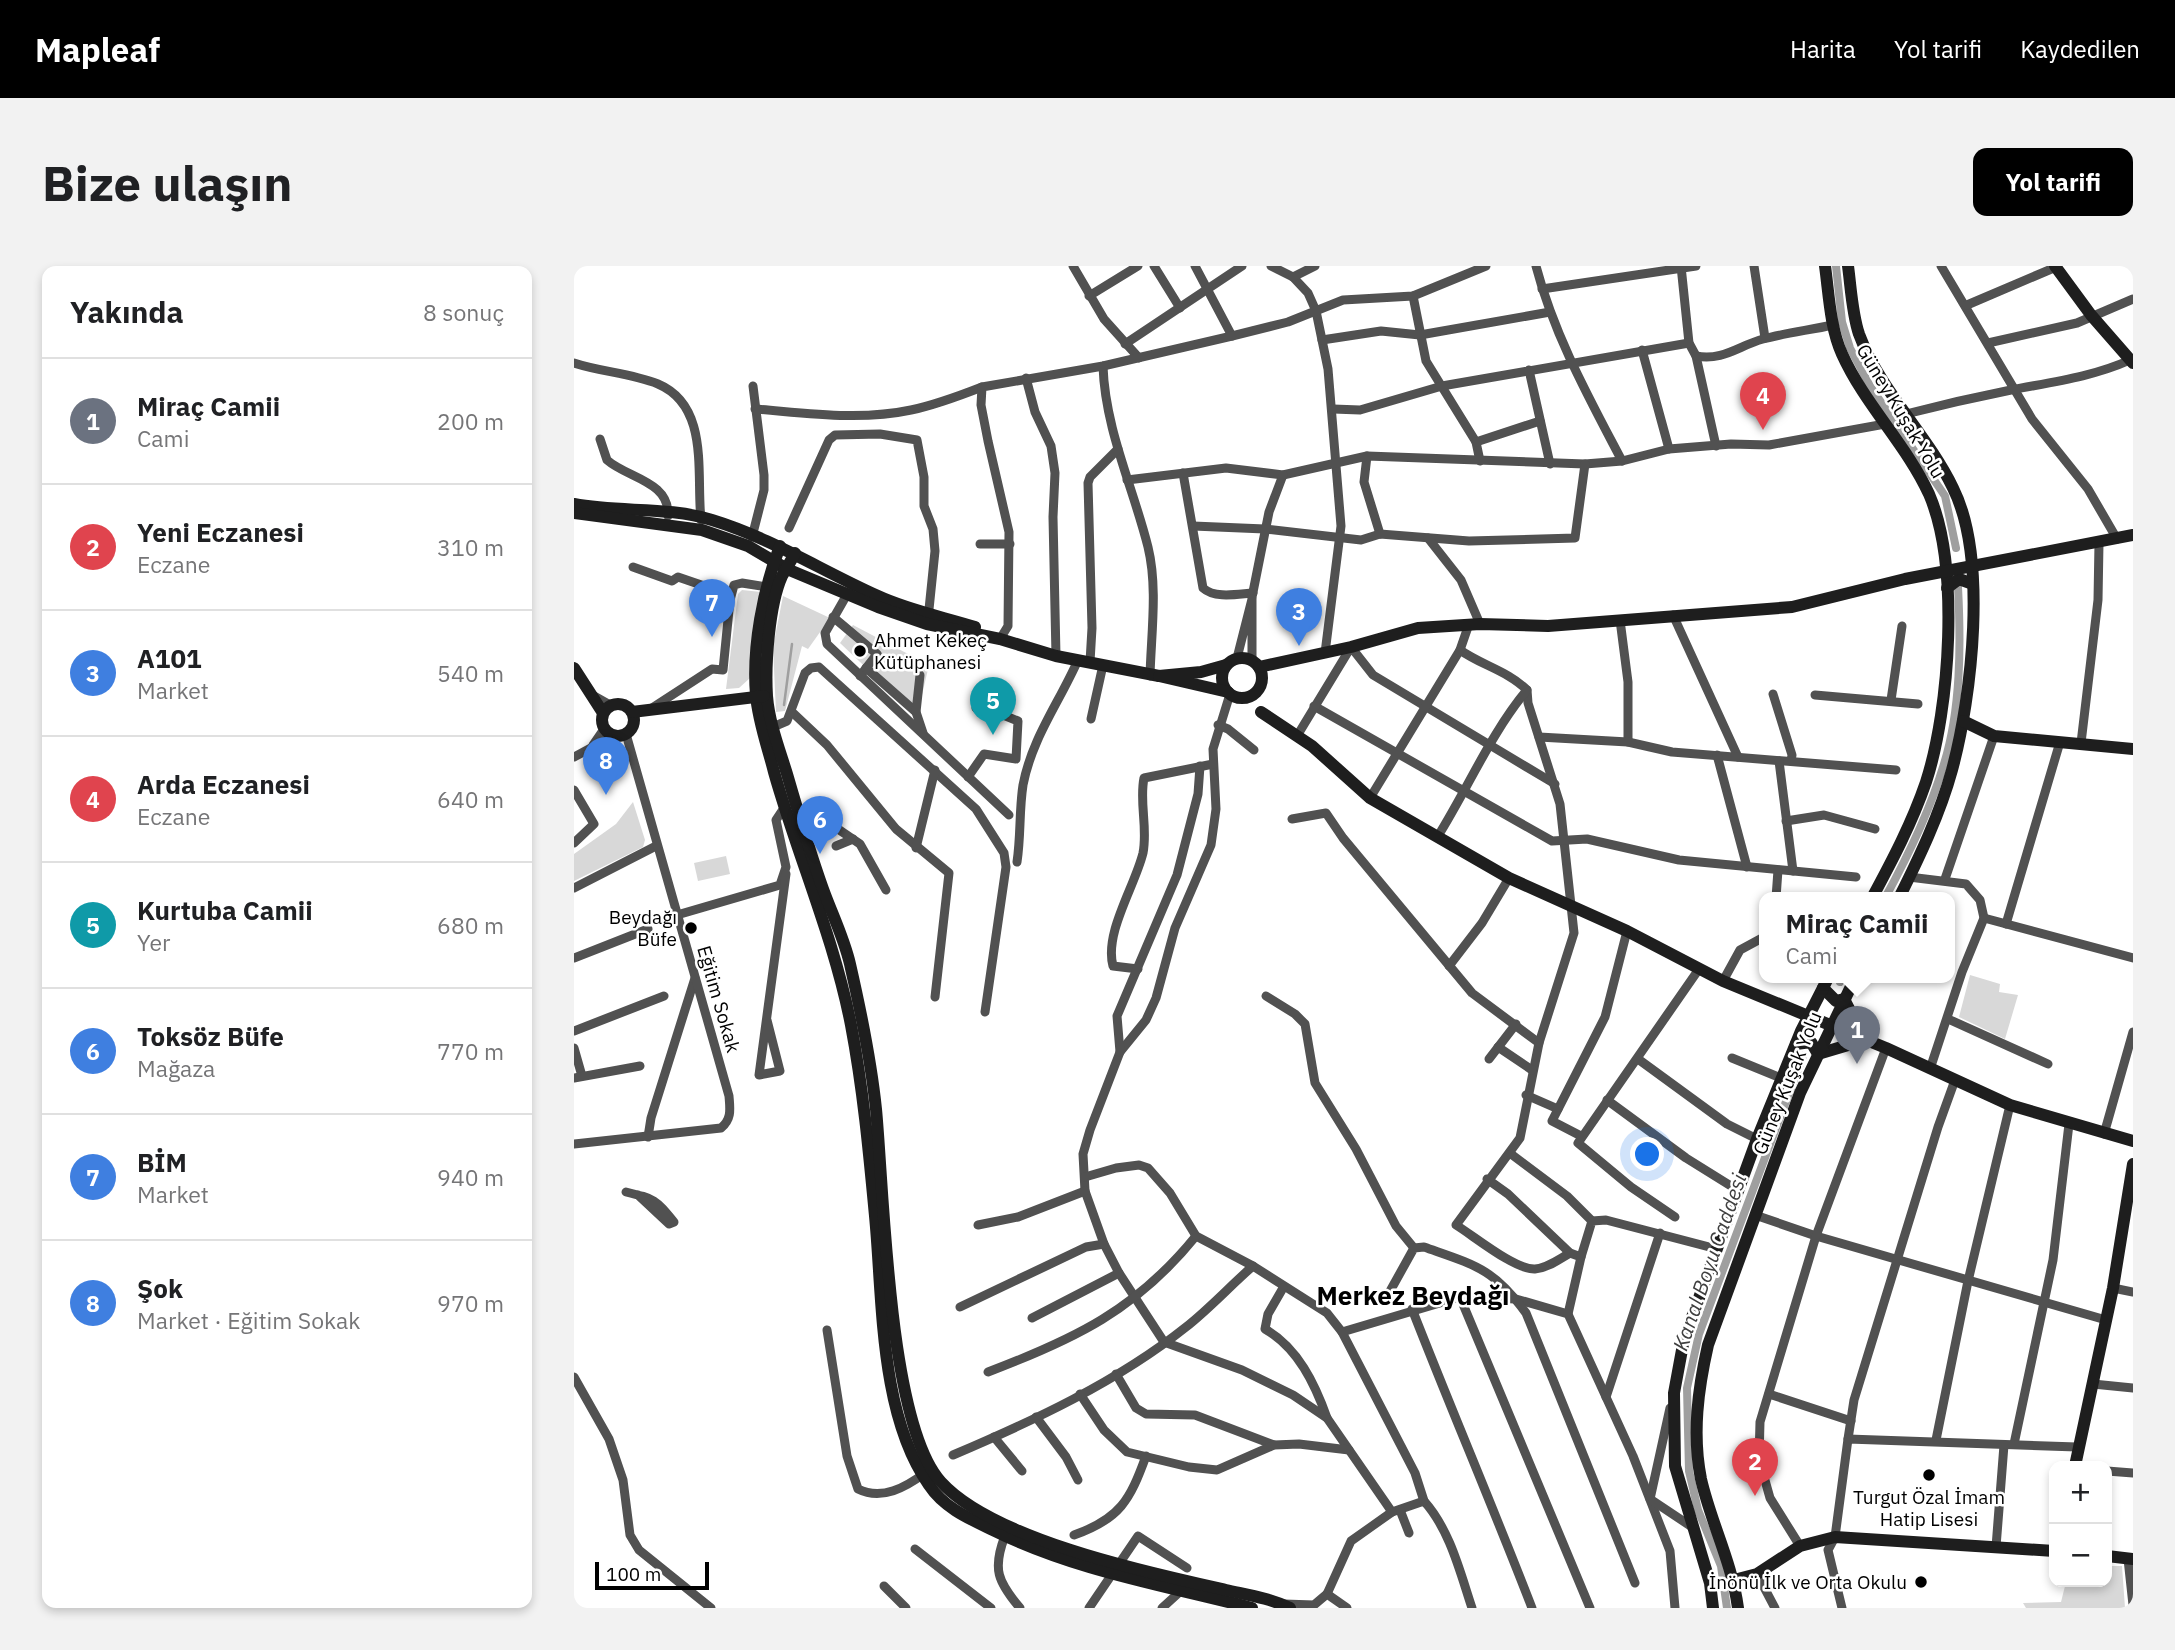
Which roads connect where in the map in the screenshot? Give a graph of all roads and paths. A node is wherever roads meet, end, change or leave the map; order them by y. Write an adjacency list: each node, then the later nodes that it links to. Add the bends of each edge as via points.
1 (1073, 266): 20 (street)
2 (1138, 266): 20 (street)
3 (1154, 266): 24 (street)
4 (1195, 266): 18 (street)
5 (1242, 266): 18 (street)
6 (1271, 266): 17 (street)
7 (1315, 266): 17 (street)
8 (1486, 266): 21 (street)
9 (1536, 266): 19 (street)
10 (1696, 266): 16 (street)
11 (1754, 266): 31 (street)
12 (1825, 266): 28 (main road, Güney Kuşak Yolu)
13 (1848, 266): 51 (main road, Güney Kuşak Yolu, via 1859,332)
14 (1941, 266): 23 (street)
15 (2055, 266): 23 (street); 27 (main road)
16 (1682, 268): 19 (street); 33 (street)
17 (1293, 277): 25 (street)
18 (1205, 289): 24 (street); 30 (street)
19 (1542, 289): 26 (street)
20 (1088, 296): 35 (street)
21 (1413, 296): 25 (street, via 1362,297); 29 (street)
22 (2133, 299): 27 (street)
23 (1967, 305): 34 (street)
24 (1180, 308): 35 (street)
25 (1317, 311): 30 (street); 32 (street)
26 (1550, 312): 29 (street); 40 (street)
27 (2091, 315): 34 (street, via 2077,323); 39 (main road)
28 (1833, 325): 31 (street); 53 (main road, Güney Kuşak Yolu, via 1841,353)
29 (1420, 335): 32 (street, via 1381,331); 46 (street, via 1426,361)
30 (1232, 336): 38 (street)
31 (1765, 338): 37 (street, via 1732,354 1710,359)
32 (1322, 340): 50 (street)
33 (1689, 343): 36 (street); 37 (street)
34 (1988, 343): 48 (street)
35 (1125, 344): 38 (street)
36 (1642, 351): 40 (street); 58 (street)
37 (1696, 356): 56 (street)
38 (1139, 358): 42 (street)
39 (2132, 361): 48 (street)
40 (1572, 362): 43 (street); 61 (street)
41 (574, 363): 71 (street, via 658,384 686,404 699,464)
42 (1103, 366): 44 (street); 57 (street, via 1104,399)
43 (1529, 370): 46 (street); 52 (street)
44 (1026, 378): 47 (street); 109 (street, via 1051,446 1055,473)
45 (753, 386): 49 (street)
46 (1442, 386): 50 (street, via 1360,410); 55 (street)
47 (982, 387): 49 (street, via 910,411 873,415); 83 (street, via 985,429 1001,485)
48 (2016, 389): 51 (street); 80 (street, via 2032,419 2088,489)
49 (755, 409): 77 (street, via 764,482)
50 (1333, 409): 64 (street)
51 (1906, 414): 84 (main road, Güney Kuşak Yolu, via 1955,490)
52 (1540, 421): 55 (street); 62 (street)
53 (1885, 424): 56 (street, via 1769,445); 86 (main road, Güney Kuşak Yolu, via 1929,495)
54 (600, 439): 70 (street, via 607,460 654,487 666,500)
55 (1476, 442): 60 (street)
56 (1716, 446): 58 (street)
57 (1118, 449): 67 (street); 111 (street, via 1088,483)
58 (1669, 449): 61 (street)
59 (1367, 456): 60 (street); 64 (street); 75 (street, via 1364,482)
60 (1480, 461): 62 (street)
61 (1622, 461): 63 (street)
62 (1550, 464): 63 (street)
63 (1585, 464): 79 (street, via 1575,538)
64 (1334, 465): 66 (street); 78 (street)
65 (1183, 474): 66 (street, via 1226,468); 67 (street); 72 (street)
66 (1283, 475): 74 (street)
67 (1127, 480): 116 (street, via 1148,549)
68 (574, 504): 70 (main road)
69 (574, 513): 70 (main road)
70 (668, 518): 71 (main road)
71 (701, 524): 77 (main road); 88 (main road)
72 (1193, 526): 74 (street); 97 (street, via 1203,588)
73 (789, 528): 101 (street, via 835,435 880,434 917,440 924,506 935,551)
74 (1265, 529): 78 (street); 97 (street)
75 (1380, 534): 78 (street, via 1361,540); 79 (street)
76 (2133, 534): 80 (main road)
77 (752, 537): 85 (main road)
78 (1341, 538): 108 (street)
79 (1428, 538): 103 (street, via 1461,580)
80 (2117, 539): 81 (main road)
81 (2099, 542): 90 (main road); 147 (street, via 2098,600)
82 (980, 544): 83 (street)
83 (1010, 544): 105 (street, via 1008,626)
84 (1970, 545): 86 (main road, via 1958,555); 90 (main road, Güney Kuşak Yolu)
85 (780, 546): 87 (main road); 88 (main road)
86 (1943, 548): 92 (main road, Güney Kuşak Yolu)
87 (795, 553): 91 (main road); 96 (main road)
88 (773, 562): 91 (main road); 94 (main road)
89 (633, 567): 98 (street, via 716,590)
90 (1972, 567): 92 (main road); 93 (main road, Güney Kuşak Yolu)
91 (788, 569): 96 (main road); 122 (main road, via 775,608)
92 (1946, 571): 95 (main road, Güney Kuşak Yolu); 99 (main road, via 1791,607)
93 (1973, 584): 95 (main road, via 1959,579); 137 (main road, Güney Kuşak Yolu, via 1972,648)
94 (767, 587): 98 (street, via 738,583 731,588); 122 (main road, via 756,666)
95 (1947, 588): 193 (main road, Güney Kuşak Yolu, via 1944,684 1931,760 1905,835)
96 (850, 589): 100 (street); 101 (main road)
97 (1253, 596): 110 (street); 112 (street)
98 (729, 604): 130 (street, via 725,666 719,672 712,669)
99 (1673, 615): 102 (main road); 156 (street)
100 (833, 617): 114 (street, via 825,642); 114 (street, via 877,654)
101 (928, 618): 105 (main road)
102 (1620, 620): 103 (main road, via 1548,626); 145 (street, via 1628,682)
103 (1474, 624): 106 (main road, via 1410,630); 107 (street)
104 (1902, 626): 124 (street)
105 (1000, 639): 109 (main road)
106 (1351, 648): 108 (main road); 126 (street, via 1373,675); 127 (street)
107 (1460, 650): 117 (street); 126 (street)
108 (1325, 653): 112 (main road)
109 (1056, 656): 111 (main road)
110 (1232, 662): 112 (main road); 116 (main road, via 1201,672); 119 (main road, via 1222,677)
111 (1090, 663): 116 (main road); 136 (street); 153 (street, via 1043,723)
112 (1255, 664): 118 (main road, via 1261,680)
113 (574, 668): 129 (main road)
114 (863, 672): 133 (street); 141 (street)
115 (920, 675): 133 (street)
116 (1154, 676): 119 (main road)
117 (1527, 690): 144 (street); 148 (street, via 1501,724)
118 (1256, 691): 119 (main road, via 1250,696); 134 (main road)
119 (1232, 694): 134 (main road); 138 (street)
120 (1773, 694): 158 (street)
121 (1815, 695): 124 (street)
122 (761, 696): 130 (main road); 139 (main road); 168 (main road)
123 (994, 700): 131 (street)
124 (1891, 700): 125 (street)
125 (1918, 704)
126 (1424, 705): 148 (street); 152 (street)
127 (1314, 706): 142 (street); 152 (street)
128 (976, 708): 131 (street)
129 (607, 709): 135 (main road, via 625,705); 140 (main road)
130 (653, 709): 135 (main road)
131 (990, 710): 150 (street, via 1018,720)
132 (792, 712): 139 (street, via 787,721); 161 (street, via 805,673 819,667); 180 (street, via 827,745)
133 (916, 712): 141 (street)
134 (1261, 712): 142 (main road)
135 (633, 717): 140 (main road)
136 (1091, 719)
137 (1963, 721): 143 (main road); 187 (main road, Güney Kuşak Yolu, via 1952,772)
138 (1218, 725): 151 (street); 159 (street)
139 (773, 727): 314 (main road, via 803,834 853,977 875,1104 900,1367)
140 (616, 734): 155 (street); 178 (street, Eğitim Sokak, via 631,755)
141 (923, 735): 163 (street)
142 (1297, 736): 167 (main road)
143 (1994, 736): 146 (main road); 189 (street)
144 (1539, 737): 145 (street); 164 (street)
145 (1628, 742): 154 (street)
146 (2060, 742): 147 (main road); 198 (street)
147 (2081, 743): 149 (main road)
148 (1491, 747): 164 (street); 166 (street)
149 (2133, 749)
150 (1017, 750): 153 (street); 163 (street, via 1016,759 984,754)
151 (1254, 750)
152 (1398, 752): 166 (street); 167 (street)
153 (1032, 753): 181 (street, via 1023,785)
154 (1717, 755): 156 (street); 182 (street)
155 (574, 757)
156 (1738, 757): 157 (street)
157 (1779, 761): 158 (street); 171 (street)
158 (1791, 761): 162 (street)
159 (1213, 764): 160 (street); 229 (street, via 1216,808 1211,845 1175,928 1156,998 1146,1020)
160 (1200, 766): 205 (street, via 1177,875); 205 (street, via 1144,778 1143,852 1120,914 1110,958 1113,966)
161 (935, 770): 180 (street); 215 (street, via 976,809 1006,860)
162 (1896, 770)
163 (968, 777): 169 (street)
164 (1555, 783): 176 (street)
165 (574, 790): 177 (street, via 594,824)
166 (1465, 792): 174 (street); 176 (street, via 1552,841)
167 (1370, 798): 174 (main road)
168 (784, 808): 185 (street, via 776,820); 314 (main road, via 836,958 851,1026 893,1391 910,1450)
169 (1009, 815)
170 (1292, 819): 204 (street, via 1326,813)
171 (1786, 821): 173 (street, via 1824,816); 184 (street)
172 (835, 827): 175 (street)
173 (1875, 829)
174 (1438, 836): 188 (main road)
175 (853, 839): 179 (street); 191 (street)
176 (1566, 841): 182 (street, via 1587,839 1679,860); 195 (street)
177 (574, 843)
178 (656, 846): 190 (street); 196 (street, Eğitim Sokak)
179 (836, 846)
180 (916, 848): 213 (street, via 950,877)
181 (1017, 862)
182 (1747, 867): 183 (street)
183 (1778, 870): 184 (street); 192 (street)
184 (1793, 872): 186 (street)
185 (786, 874): 196 (street, via 775,889); 218 (street)
186 (1856, 877)
187 (1909, 877): 189 (street); 194 (main road, Güney Kuşak Yolu)
188 (1509, 878): 195 (main road); 204 (street)
189 (1945, 879): 197 (street, via 1966,884 1980,900)
190 (574, 888)
191 (886, 890)
192 (1776, 892)
193 (1875, 892)
194 (1902, 892)
195 (1574, 908): 200 (main road); 224 (street, via 1574,933)
196 (677, 915): 207 (street, Eğitim Sokak)
197 (1984, 918): 198 (street); 217 (street)
198 (2006, 924): 203 (street)
199 (648, 929): 202 (street)
200 (1626, 931): 206 (main road); 244 (street, via 1605,1017)
201 (1759, 940): 208 (street, via 1740,950)
202 (574, 958)
203 (2133, 958)
204 (1449, 966): 219 (street, via 1472,993)
205 (1138, 969): 229 (street, via 1117,1016)
206 (1699, 969): 208 (main road); 233 (street)
207 (695, 978): 248 (street); 248 (street, Eğitim Sokak, via 729,1096 729,1121 721,1128)
208 (1723, 981): 216 (main road)
209 (1826, 983): 214 (main road, via 1836,1001); 216 (main road, Güney Kuşak Yolu)
210 (1852, 983): 214 (main road, Güney Kuşak Yolu)
211 (664, 996): 221 (street)
212 (1266, 996): 268 (street, via 1305,1024 1315,1083 1396,1226)
213 (935, 997)
214 (1844, 999): 220 (main road, Güney Kuşak Yolu); 223 (main road)
215 (985, 1012)
216 (1809, 1015): 220 (main road); 225 (main road, Güney Kuşak Yolu)
217 (1948, 1019): 234 (street); 237 (street)
218 (767, 1020): 218 (street, via 761,1061 759,1075 780,1071)
219 (1516, 1024): 224 (street); 226 (street)
220 (1831, 1024): 223 (main road); 230 (main road, Güney Kuşak Yolu)
221 (574, 1031)
222 (2133, 1032): 246 (street)
223 (1865, 1040): 228 (main road); 230 (main road)
224 (1539, 1043): 236 (street)
225 (1796, 1044): 230 (main road, via 1811,1042); 239 (main road, Güney Kuşak Yolu)
226 (1498, 1047): 232 (street); 236 (street)
227 (574, 1048): 238 (street)
228 (1886, 1048): 237 (main road); 266 (street)
229 (1120, 1052): 254 (street, via 1083,1154)
230 (1818, 1054): 260 (main road, Güney Kuşak Yolu)
231 (1732, 1058): 239 (street)
232 (1489, 1059)
233 (1638, 1059): 242 (street); 249 (street, via 1727,1124)
234 (2048, 1064)
235 (640, 1066): 238 (street)
236 (1532, 1069): 241 (street)
237 (1930, 1069): 240 (main road)
238 (578, 1077)
239 (1781, 1078): 249 (main road, Güney Kuşak Yolu)
240 (1955, 1080): 243 (main road); 272 (street)
241 (1526, 1095): 244 (street); 252 (street, via 1520,1138)
242 (1607, 1100): 247 (street); 257 (street)
243 (2010, 1105): 245 (main road); 275 (street)
244 (1558, 1109): 247 (street, via 1552,1121)
245 (2068, 1124): 246 (main road); 283 (street)
246 (2104, 1134): 250 (main road)
247 (1581, 1136): 261 (street, via 1578,1143 1631,1188)
248 (648, 1137): 251 (street, Eğitim Sokak)
249 (1757, 1139): 257 (main road, Güney Kuşak Yolu)
250 (2133, 1141)
251 (574, 1144)
252 (1511, 1154): 255 (street); 262 (street, via 1567,1196)
253 (2133, 1164): 277 (main road)
254 (1084, 1177): 256 (street); 265 (street, via 1116,1168 1148,1168 1170,1193)
255 (1487, 1180): 270 (street); 270 (street, via 1456,1225 1517,1265 1533,1269)
256 (1085, 1191): 263 (street, via 1018,1217); 267 (street)
257 (1739, 1191): 269 (main road, Güney Kuşak Yolu)
258 (626, 1192): 259 (street)
259 (638, 1195)
260 (1755, 1215): 266 (street); 336 (main road, Güney Kuşak Yolu, via 1708,1345 1698,1387 1696,1441 1702,1479)
261 (1675, 1217)
262 (1592, 1222): 264 (street, via 1606,1220); 271 (street)
263 (978, 1225)
264 (1660, 1233): 269 (street); 300 (street)
265 (1196, 1236): 273 (street); 280 (street)
266 (1816, 1236): 272 (street); 299 (street)
267 (1104, 1244): 274 (street); 284 (street, via 1086,1247)
268 (1414, 1248): 281 (street, via 1424,1247 1492,1274); 282 (street)
269 (1717, 1249): 297 (main road, Güney Kuşak Yolu, via 1684,1339)
270 (1570, 1252): 271 (street)
271 (1581, 1257): 286 (street)
272 (1896, 1260): 275 (street); 303 (street)
273 (1253, 1266): 276 (street); 291 (street)
274 (1119, 1272): 280 (street); 287 (street)
275 (1968, 1281): 283 (street); 306 (street)
276 (1283, 1288): 290 (street, via 1327,1313); 302 (street, via 1265,1329 1297,1358 1316,1385)
277 (2113, 1288): 278 (street); 288 (main road)
278 (2133, 1292)
279 (1460, 1297): 281 (street); 285 (street); 354 (street)
280 (1135, 1299): 291 (street); 292 (street, via 1092,1326)
281 (1516, 1299): 286 (street); 337 (street, via 1526,1313)
282 (1384, 1302)
283 (2044, 1302): 288 (street); 308 (street)
284 (960, 1307)
285 (1412, 1309): 290 (street); 353 (street)
286 (1568, 1314): 300 (street)
287 (1032, 1318)
288 (2106, 1320): 295 (main road)
289 (827, 1330): 314 (street, via 847,1456 858,1489 878,1496 906,1486)
290 (1342, 1332): 320 (street, via 1416,1474)
291 (1164, 1342): 293 (street); 302 (street, via 1242,1370)
292 (988, 1372)
293 (1116, 1374): 298 (street); 307 (street, via 1136,1408 1146,1414 1195,1415)
294 (574, 1377): 344 (street, via 609,1438 623,1480 629,1535 639,1550)
295 (2093, 1384): 296 (street); 309 (main road)
296 (2133, 1388)
297 (1674, 1393): 319 (street); 322 (main road, Güney Kuşak Yolu, via 1675,1466)
298 (1080, 1394): 301 (street); 312 (street, via 1104,1430 1127,1452)
299 (1769, 1394): 303 (street); 327 (street, via 1760,1422 1759,1459 1770,1498)
300 (1606, 1398): 319 (street)
301 (1037, 1417): 304 (street); 318 (street)
302 (1328, 1418): 310 (street)
303 (1851, 1421): 305 (street)
304 (994, 1437): 311 (street); 315 (street)
305 (1847, 1439): 306 (street); 326 (street)
306 (1936, 1440): 308 (street)
307 (1274, 1445): 310 (street); 312 (street, via 1217,1470)
308 (2009, 1445): 309 (street); 328 (street)
309 (2077, 1447): 313 (main road)
310 (1349, 1450): 321 (street)
311 (953, 1455)
312 (1146, 1455): 324 (street, via 1122,1506 1102,1525)
313 (2076, 1461)
314 (927, 1471): 325 (main road, via 945,1503); 333 (main road, via 970,1506)
315 (1022, 1471)
316 (2112, 1471): 317 (street)
317 (2133, 1473)
318 (1078, 1480)
319 (1650, 1499): 322 (street); 355 (street, via 1670,1551)
320 (1424, 1501): 321 (street); 352 (street, via 1449,1542)
321 (1396, 1511): 323 (street); 340 (street, via 1351,1541)
322 (1692, 1527): 356 (main road, Güney Kuşak Yolu)
323 (1409, 1533)
324 (1074, 1535)
325 (1005, 1536): 333 (main road, via 1054,1558); 347 (street, via 998,1552 1001,1585)
326 (1835, 1537): 327 (main road); 328 (main road); 359 (street, via 1828,1550)
327 (1800, 1546): 334 (main road)
328 (1996, 1547): 330 (main road)
329 (915, 1549): 346 (street)
330 (2049, 1550)
331 (2112, 1557): 332 (main road)
332 (2131, 1559): 341 (street)
333 (1116, 1570): 335 (main road); 335 (street, via 1138,1536); 348 (street)
334 (1757, 1574): 336 (main road); 358 (street)
335 (1186, 1579): 339 (main road); 342 (main road); 349 (street)
336 (1734, 1580): 357 (main road, Güney Kuşak Yolu)
337 (1634, 1583)
338 (884, 1586): 345 (street)
339 (1246, 1593): 342 (street); 343 (main road)
340 (1327, 1594): 343 (street, via 1314,1605); 351 (street)
341 (2133, 1605)
342 (1232, 1606): 350 (main road)
343 (1287, 1606)
344 (710, 1608)
345 (906, 1608)
346 (991, 1608)
347 (1020, 1608)
348 (1088, 1608)
349 (1162, 1608)
350 (1252, 1608)
351 (1347, 1608)
352 (1472, 1608)
353 (1532, 1608)
354 (1590, 1608)
355 (1675, 1608)
356 (1713, 1608)
357 (1738, 1608)
358 (1775, 1608)
359 (1842, 1608)

